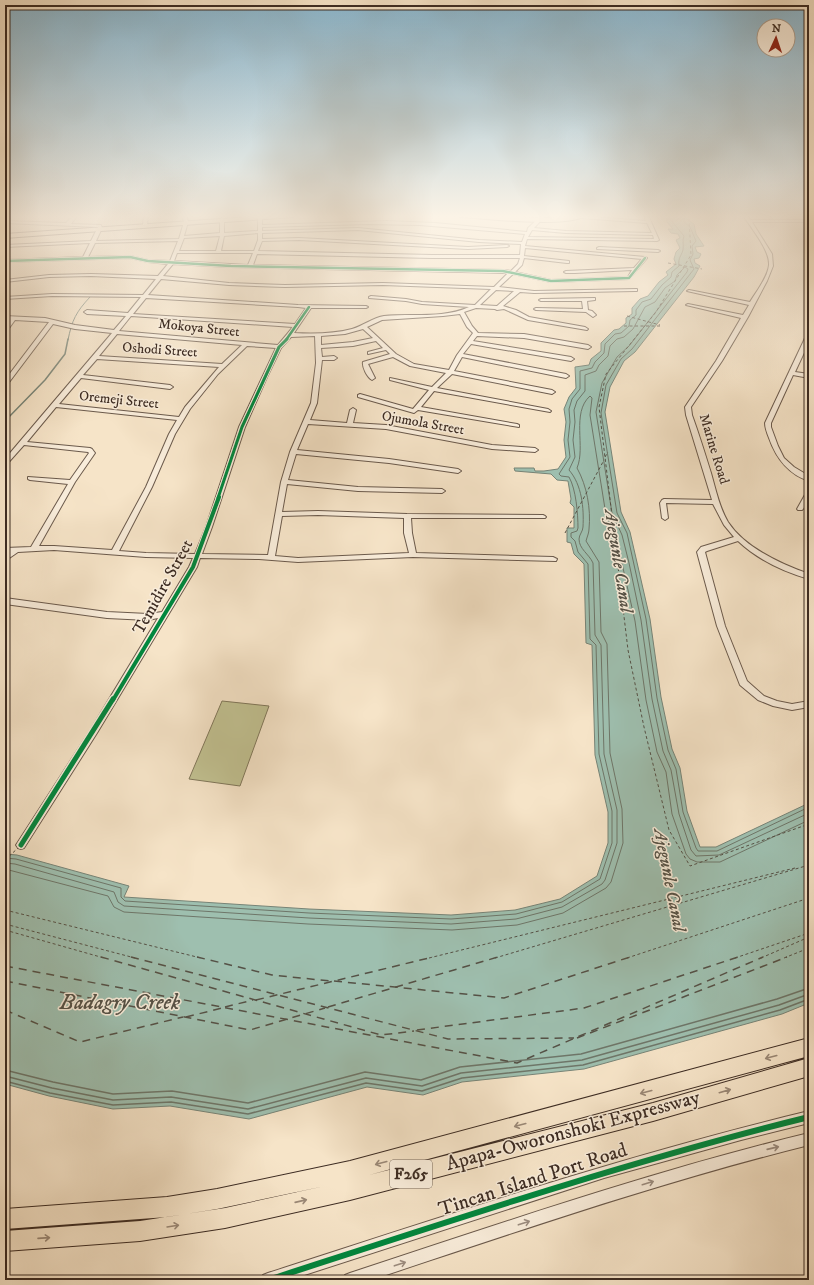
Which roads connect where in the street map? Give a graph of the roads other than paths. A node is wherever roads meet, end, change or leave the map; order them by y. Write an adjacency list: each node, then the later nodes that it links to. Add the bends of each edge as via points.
1 (508, 275): 7 (street)
2 (524, 275): 3 (street, via 551,281 573,281 629,278)
3 (631, 275)
4 (767, 275): 18 (street, Marine Road)
5 (159, 277): 6 (street, via 49,276); 7 (street, via 229,284 383,284); 12 (street)
6 (5, 281)
7 (495, 288): 8 (street); 20 (street)
8 (518, 290): 10 (street); 23 (street)
9 (635, 290): 10 (street)
10 (577, 291): 17 (street)
11 (689, 291): 18 (street)
12 (145, 296): 14 (street, via 85,294); 21 (street); 28 (street)
13 (371, 297): 20 (street)
14 (5, 298)
15 (594, 299): 17 (street)
16 (541, 300): 17 (street)
17 (583, 300): 27 (street)
18 (752, 304): 30 (street, Marine Road)
19 (688, 305): 30 (street)
20 (476, 306): 23 (street); 25 (street)
21 (309, 307): 22 (street); 34 (street, Temidire Street)
22 (366, 307)
23 (497, 309): 36 (street, via 504,308 523,317)
24 (536, 309): 27 (street)
25 (460, 311): 35 (street, via 432,316 381,318); 39 (street)
26 (87, 312): 28 (street)
27 (586, 312): 29 (street)
28 (131, 315): 34 (street); 38 (street)
29 (593, 315)
30 (744, 317): 91 (street, Marine Road, via 719,361 688,407)
31 (5, 318): 32 (street, Mokoya Street)
32 (14, 318): 33 (street, Mokoya Street); 37 (street)
33 (52, 322): 38 (street, Mokoya Street); 65 (street)
34 (296, 326): 40 (street, Temidire Street)
35 (364, 327): 41 (street); 43 (street)
36 (585, 329)
37 (5, 330)
38 (116, 332): 45 (street, Mokoya Street); 53 (street)
39 (476, 334): 44 (street); 48 (street, via 524,336)
40 (290, 335): 41 (street); 46 (street, Temidire Street)
41 (318, 336): 47 (street)
42 (809, 337): 59 (street)
43 (376, 339): 47 (street); 49 (street)
44 (470, 342): 52 (street); 56 (street)
45 (245, 345): 46 (street, Mokoya Street); 57 (street)
46 (279, 347): 103 (street, Temidire Street, via 242,427)
47 (320, 347): 55 (street)
48 (588, 347)
49 (388, 348): 50 (street); 51 (street)
50 (370, 353)
51 (394, 355): 58 (street, via 412,365); 63 (street, via 365,363)
52 (460, 355): 58 (street); 61 (street)
53 (96, 356): 57 (street, Oshodi Street); 60 (street)
54 (334, 358): 55 (street)
55 (319, 359): 75 (street, via 318,383)
56 (571, 359)
57 (223, 366): 74 (street, via 196,396)
58 (451, 372): 67 (street); 68 (street)
59 (792, 373): 62 (street); 86 (street, via 769,419 768,427 781,460 787,467)
60 (79, 376): 66 (street); 70 (street)
61 (566, 376)
62 (809, 376)
63 (372, 378)
64 (392, 379): 67 (street)
65 (5, 384)
66 (170, 387)
67 (433, 389): 71 (street); 73 (street)
68 (552, 392)
69 (360, 396): 71 (street, via 414,410)
70 (55, 405): 74 (street, Oremeji Street); 78 (street)
71 (417, 408): 77 (street)
72 (353, 410): 76 (street)
73 (548, 411)
74 (180, 419): 101 (street, via 149,487)
75 (307, 422): 76 (street, Ojumola Street); 80 (street)
76 (349, 425): 79 (street, Ojumola Street, via 410,431 492,447)
77 (517, 426)
78 (23, 443): 82 (street); 87 (street, via 90,450 92,453)
79 (535, 450)
80 (293, 452): 84 (street, via 389,461); 88 (street)
81 (5, 453): 82 (street)
82 (14, 454): 83 (street)
83 (5, 463)
84 (458, 471)
85 (30, 478): 87 (street)
86 (809, 479)
87 (72, 482): 98 (street)
88 (284, 482): 89 (street, via 358,489); 93 (street)
89 (442, 491)
90 (809, 492): 92 (street)
91 (716, 502): 96 (street, via 664,501); 97 (street, Marine Road, via 728,525)
92 (800, 509)
93 (279, 514): 94 (street); 104 (street)
94 (407, 516): 95 (street); 102 (street)
95 (543, 517)
96 (665, 518)
97 (740, 538): 107 (street, Marine Road, via 771,560); 110 (street, via 701,552 721,626 743,683 761,698 776,704 792,707)
98 (34, 548): 100 (street); 101 (street)
99 (5, 550): 100 (street)
100 (16, 550): 105 (street)
101 (114, 553): 103 (street)
102 (413, 555): 104 (street, via 298,560); 106 (street)
103 (198, 557): 104 (street); 109 (street, Temidire Street)
104 (271, 558)
105 (5, 559)
106 (553, 559)
107 (809, 577)
108 (5, 601): 109 (street, via 108,615 148,617)
109 (164, 614): 111 (street, Temidire Street, via 94,731)
110 (809, 704)
111 (21, 845)
112 (809, 1047): 116 (highway, Apapa-Oworonshoki Expressway / F265, one-way to 116, via 350,1171 217,1199 167,1206)
113 (809, 1067): 117 (highway, Apapa-Oworonshoki Expressway / F265, one-way to 113, via 140,1231 225,1218 350,1190 653,1112)
114 (809, 1117): 118 (street, Tincan Island Port Road, via 637,1162)
115 (809, 1139): 119 (street, one-way to 115, via 645,1184)
116 (5, 1219)
117 (5, 1241)
118 (268, 1280)
119 (350, 1280)

